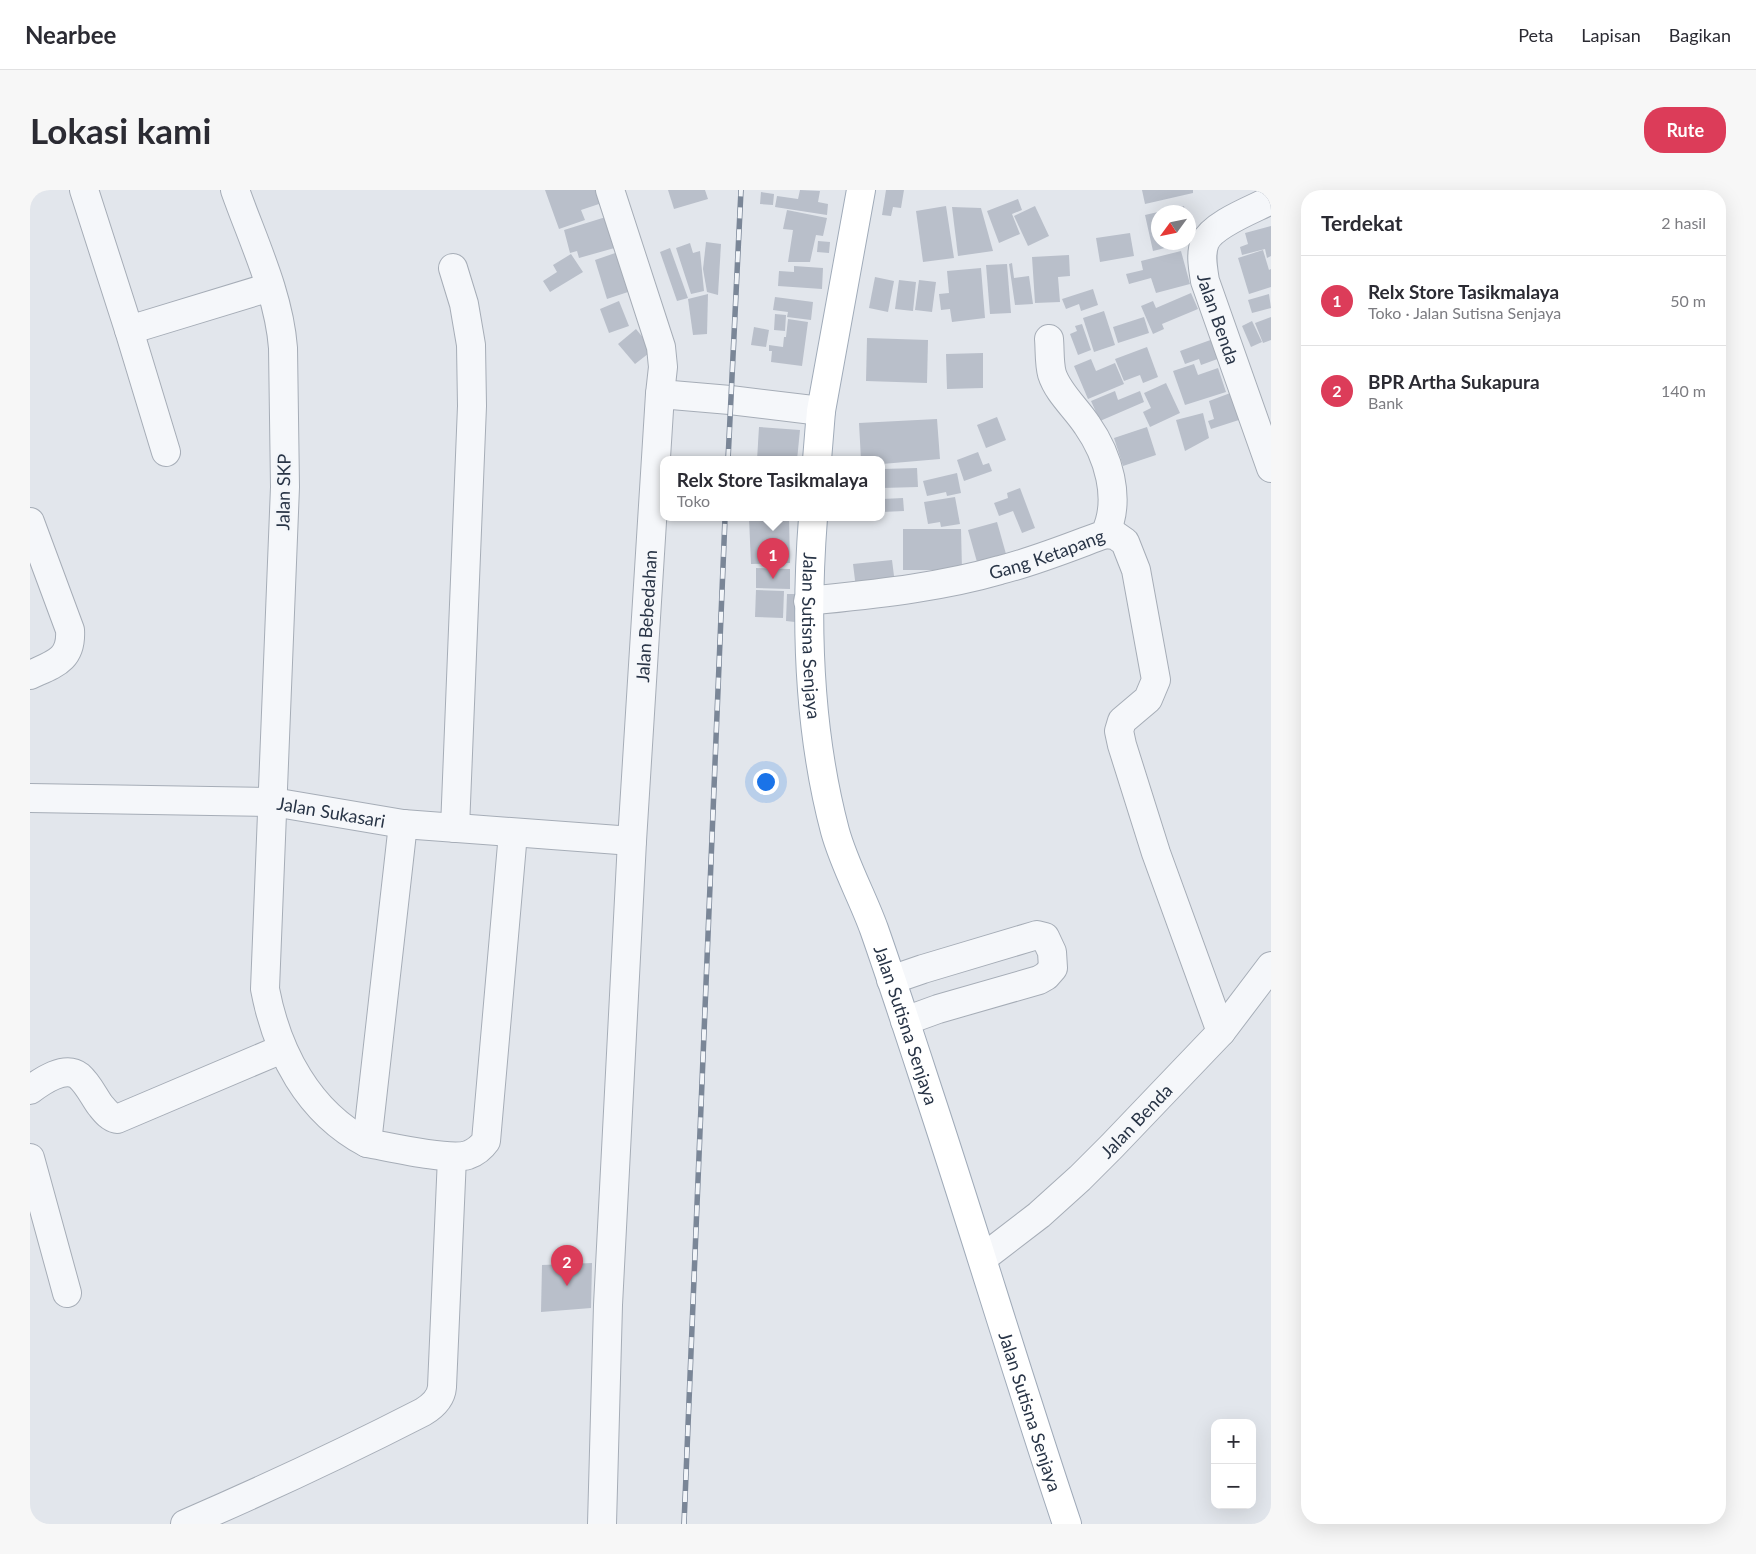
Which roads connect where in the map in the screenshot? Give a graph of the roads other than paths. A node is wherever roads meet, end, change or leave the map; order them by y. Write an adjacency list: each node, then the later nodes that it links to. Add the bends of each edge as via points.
1 (84, 190): 8 (street)
2 (235, 190): 7 (street, Jalan SKP)
3 (610, 190): 10 (street, Jalan Bebedahan, via 661,347 664,367)
4 (861, 190): 11 (main road)
5 (1271, 200): 14 (street, Jalan Benda, via 1214,230 1206,240 1203,256 1205,281)
6 (453, 268): 23 (street, via 464,304 471,345 472,406)
7 (270, 287): 8 (street); 21 (street, Jalan SKP, via 282,332 285,487)
8 (129, 330): 12 (street)
9 (1049, 339): 17 (street, Gang Ketapang, via 1051,368 1056,383 1088,426 1108,471 1113,501)
10 (660, 394): 11 (street); 25 (street, Jalan Bebedahan)
11 (821, 411): 13 (main road)
12 (166, 452)
13 (817, 456)
14 (1270, 459)
15 (813, 521): 18 (main road, Jalan Sutisna Senjaya)
16 (30, 522): 19 (street, via 70,630 71,641 59,661)
17 (1105, 534): 18 (street, Gang Ketapang, via 974,577 880,594); 29 (street, via 1115,535 1125,542 1136,570 1156,680 1148,700 1122,721 1119,731 1122,745 1156,853)
18 (808, 601): 27 (main road, Jalan Sutisna Senjaya, via 810,667 825,788 836,834)
19 (30, 676)
20 (30, 798): 21 (street, Jalan Sukasari)
21 (273, 802): 22 (street, Jalan Sukasari); 30 (street, Jalan SKP, via 265,988)
22 (403, 824): 23 (street, Jalan Sukasari); 32 (street)
23 (455, 828): 24 (street, Jalan Sukasari)
24 (513, 833): 25 (street, Jalan Sukasari); 33 (street, via 487,1138 476,1151)
25 (632, 841): 38 (street, Jalan Bebedahan, via 608,1305)
26 (1271, 966): 29 (street, Jalan Benda)
27 (891, 980): 28 (main road, Jalan Sutisna Senjaya); 28 (street, via 1037,935 1045,937 1052,952 1053,968 1039,980)
28 (905, 1021): 35 (main road, Jalan Sutisna Senjaya)
29 (1221, 1032): 35 (street, Jalan Benda, via 1080,1178)
30 (282, 1049): 31 (street, via 117,1119 104,1110 88,1086 74,1073 53,1076); 32 (street, Jalan SKP, via 300,1083 319,1107)
31 (30, 1090)
32 (367, 1143): 33 (street)
33 (452, 1157): 37 (street, via 439,1398 423,1412 330,1459)
34 (30, 1158): 36 (street)
35 (983, 1258): 39 (main road, Jalan Sutisna Senjaya)
36 (67, 1293)
37 (185, 1524)
38 (602, 1524)
39 (1067, 1524)

